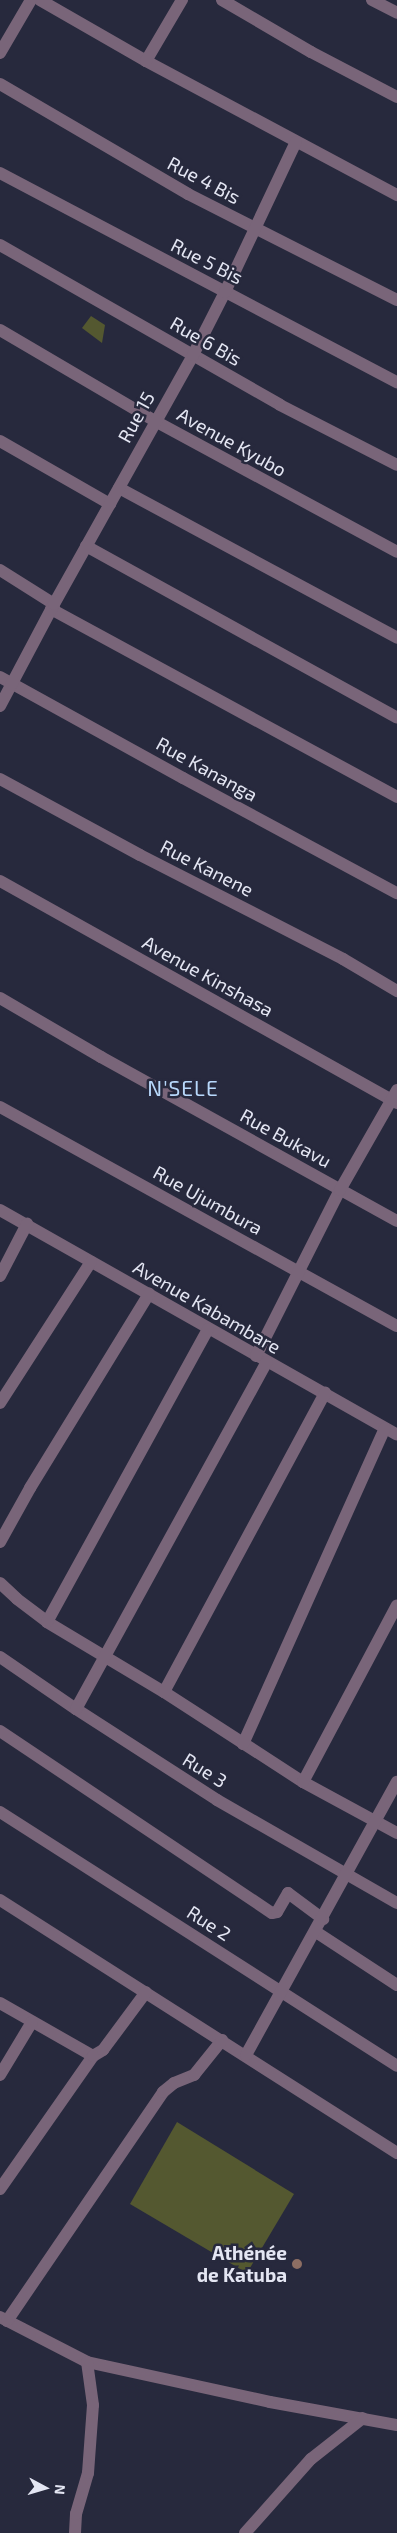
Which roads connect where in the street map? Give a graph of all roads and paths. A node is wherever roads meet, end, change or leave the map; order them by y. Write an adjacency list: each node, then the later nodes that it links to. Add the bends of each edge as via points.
1 (31, 0): 7 (street)
2 (40, 0): 8 (street)
3 (182, 0): 8 (street)
4 (222, 0): 10 (street)
5 (372, 0): 6 (street)
6 (397, 13)
7 (0, 53)
8 (146, 61): 11 (street)
9 (0, 84): 14 (street, Rue 4 Bis, via 146,170)
10 (397, 97)
11 (296, 142): 13 (street); 14 (street, Rue 15)
12 (0, 173): 16 (street, Rue 5 Bis)
13 (397, 195)
14 (256, 228): 16 (street, Rue 15); 17 (street, Rue 4 Bis)
15 (0, 245): 19 (street, Rue 6 Bis)
16 (225, 292): 19 (street, Rue 15); 20 (street, Rue 5 Bis)
17 (397, 300)
18 (0, 330): 21 (street, Avenue Kyubo)
19 (192, 355): 21 (street, Rue 15); 23 (street, Rue 6 Bis)
20 (397, 382)
21 (155, 420): 24 (street, Rue 15); 27 (street, Avenue Kyubo)
22 (0, 441): 25 (street)
23 (397, 465)
24 (118, 488): 25 (street, Rue 15); 30 (street)
25 (110, 504): 26 (street, Rue 15)
26 (86, 546): 29 (street, Rue 15); 34 (street)
27 (397, 552)
28 (0, 570): 29 (street)
29 (52, 606): 32 (street, Rue 15); 36 (street)
30 (397, 638)
31 (0, 677): 32 (street, Rue Kananga)
32 (13, 684): 33 (street, Rue 15); 38 (street, Rue Kananga)
33 (0, 706)
34 (397, 718)
35 (0, 779): 39 (street, Rue Kanene)
36 (397, 797)
37 (0, 881): 41 (street, Avenue Kinshasa)
38 (397, 893)
39 (397, 991)
40 (0, 998): 43 (street, Rue Bukavu)
41 (395, 1098): 43 (street)
42 (0, 1107): 48 (street, Rue Ujumbura)
43 (340, 1190): 45 (street, Rue Bukavu); 48 (street)
44 (0, 1210): 46 (street, Avenue Kabambare)
45 (397, 1221)
46 (27, 1224): 47 (street, Avenue Kabambare); 49 (street)
47 (91, 1262): 50 (street, Avenue Kabambare); 55 (street)
48 (299, 1272): 51 (street, Rue Ujumbura); 53 (street)
49 (0, 1276)
50 (149, 1294): 52 (street, Avenue Kabambare); 58 (street)
51 (397, 1326)
52 (208, 1329): 53 (street, Avenue Kabambare); 61 (street)
53 (261, 1359): 54 (street, Avenue Kabambare); 62 (street)
54 (325, 1393): 56 (street, Avenue Kabambare); 64 (street)
55 (0, 1403)
56 (385, 1428): 57 (street, Avenue Kabambare); 67 (street)
57 (397, 1435)
58 (0, 1542)
59 (0, 1583): 61 (street)
60 (397, 1604): 68 (street)
61 (47, 1622): 62 (street)
62 (104, 1656): 64 (street); 65 (street)
63 (0, 1657): 65 (street, Rue 3)
64 (164, 1692): 67 (street)
65 (76, 1709): 73 (street, Rue 3, via 217,1800)
66 (0, 1731): 76 (street, via 272,1913 277,1912 288,1893)
67 (243, 1744): 68 (street)
68 (303, 1782): 71 (street)
69 (397, 1782): 71 (street)
70 (0, 1812): 80 (street, Rue 2)
71 (376, 1820): 72 (street); 73 (street)
72 (397, 1833)
73 (347, 1874): 75 (street, Rue 3); 76 (street)
74 (0, 1900): 79 (street)
75 (397, 1903)
76 (323, 1919): 77 (street)
77 (316, 1932): 78 (street); 80 (street)
78 (397, 1985)
79 (146, 1992): 83 (street); 85 (street, via 104,2050)
80 (283, 1992): 84 (street); 86 (street, Rue 2)
81 (0, 2003): 82 (street)
82 (32, 2022): 85 (street); 87 (street)
83 (222, 2040): 84 (street); 90 (street, via 194,2075 174,2083 163,2092)
84 (246, 2055): 88 (street)
85 (93, 2056): 89 (street)
86 (397, 2066)
87 (0, 2075)
88 (397, 2153)
89 (0, 2189)
90 (3, 2319): 91 (street)
91 (87, 2362): 92 (street, via 270,2402); 94 (street, via 93,2405 88,2473 76,2514)
92 (363, 2418): 93 (street); 95 (street, via 311,2459)
93 (397, 2425)
94 (75, 2533)
95 (245, 2533)

